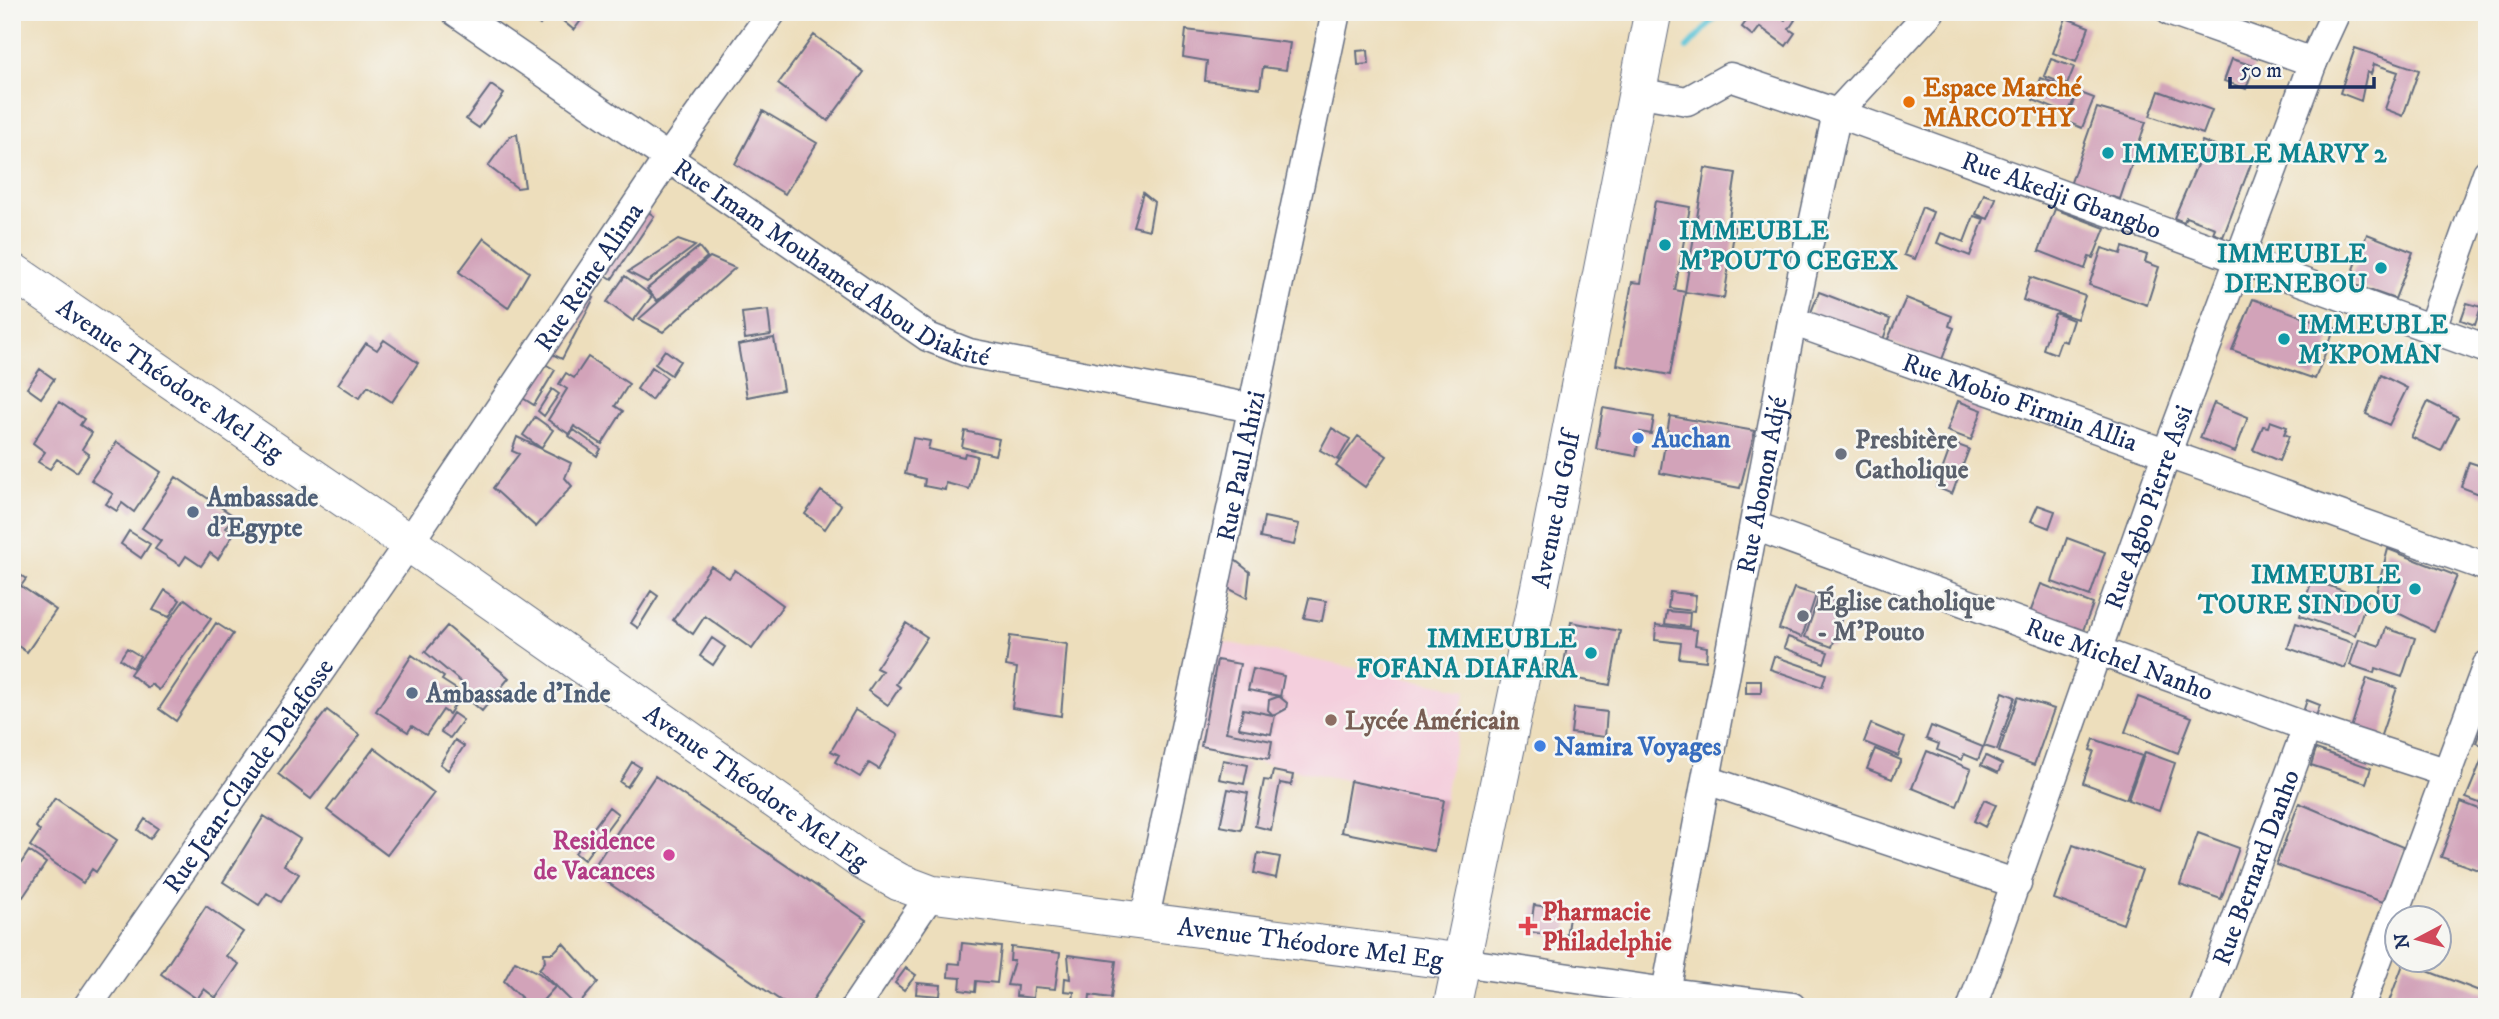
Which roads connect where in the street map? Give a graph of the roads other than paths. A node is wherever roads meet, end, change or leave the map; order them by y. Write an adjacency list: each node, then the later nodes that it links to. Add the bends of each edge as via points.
1 (456, 12): 11 (street, Rue Imam Mouhamed Abou Diakité)
2 (772, 12): 11 (street, Rue Reine Alima)
3 (1336, 12): 18 (street, Rue Paul Ahizi)
4 (1653, 12): 9 (main road, Avenue du Golf)
5 (1930, 12): 10 (street)
6 (2171, 12): 8 (street)
7 (2336, 12): 8 (street, Rue Agbo Pierre Assi)
8 (2313, 62): 13 (street, Rue Agbo Pierre Assi)
9 (1636, 92): 10 (street, Rue Akedji Gbangbo, via 1687,101 1730,78); 31 (main road, Avenue du Golf)
10 (1837, 113): 13 (street, Rue Akedji Gbangbo); 15 (street, Rue Abonon Adjé)
11 (668, 158): 18 (street, Rue Imam Mouhamed Abou Diakité, via 948,347); 21 (street, Rue Reine Alima)
12 (2487, 173): 16 (street)
13 (2238, 260): 16 (street, Rue Akedji Gbangbo); 19 (street, Rue Agbo Pierre Assi)
14 (12, 271): 21 (main road, Avenue Théodore Mel Eg)
15 (1791, 321): 19 (street, Rue Mobio Firmin Allia); 20 (street, Rue Abonon Adjé)
16 (2431, 330): 17 (street, Rue Akedji Gbangbo)
17 (2487, 349)
18 (1252, 408): 30 (street, Rue Paul Ahizi)
19 (2166, 455): 22 (street, Rue Mobio Firmin Allia); 23 (street, Rue Agbo Pierre Assi)
20 (1755, 526): 23 (street, Rue Michel Nanho); 27 (street, Rue Abonon Adjé)
21 (409, 543): 29 (main road, Avenue Théodore Mel Eg, via 862,861); 33 (street, Rue Jean-Claude Delafosse)
22 (2487, 567)
23 (2098, 652): 25 (street, Rue Michel Nanho); 28 (street, Rue Agbo Pierre Assi)
24 (2486, 671): 26 (street)
25 (2307, 727): 26 (street, Rue Michel Nanho); 38 (street, Rue Bernard Danho)
26 (2448, 773): 39 (street)
27 (1707, 780): 28 (street); 32 (street, Rue Abonon Adjé)
28 (2017, 884): 37 (street, Rue Agbo Pierre Assi)
29 (931, 894): 30 (main road, Avenue Théodore Mel Eg); 34 (street)
30 (1144, 922): 31 (main road, Avenue Théodore Mel Eg)
31 (1461, 962): 32 (street); 35 (main road, Avenue du Golf)
32 (1666, 992): 36 (street)
33 (87, 1007)
34 (855, 1007)
35 (1452, 1007)
36 (1791, 1007)
37 (1972, 1007)
38 (2204, 1007)
39 (2360, 1007)

